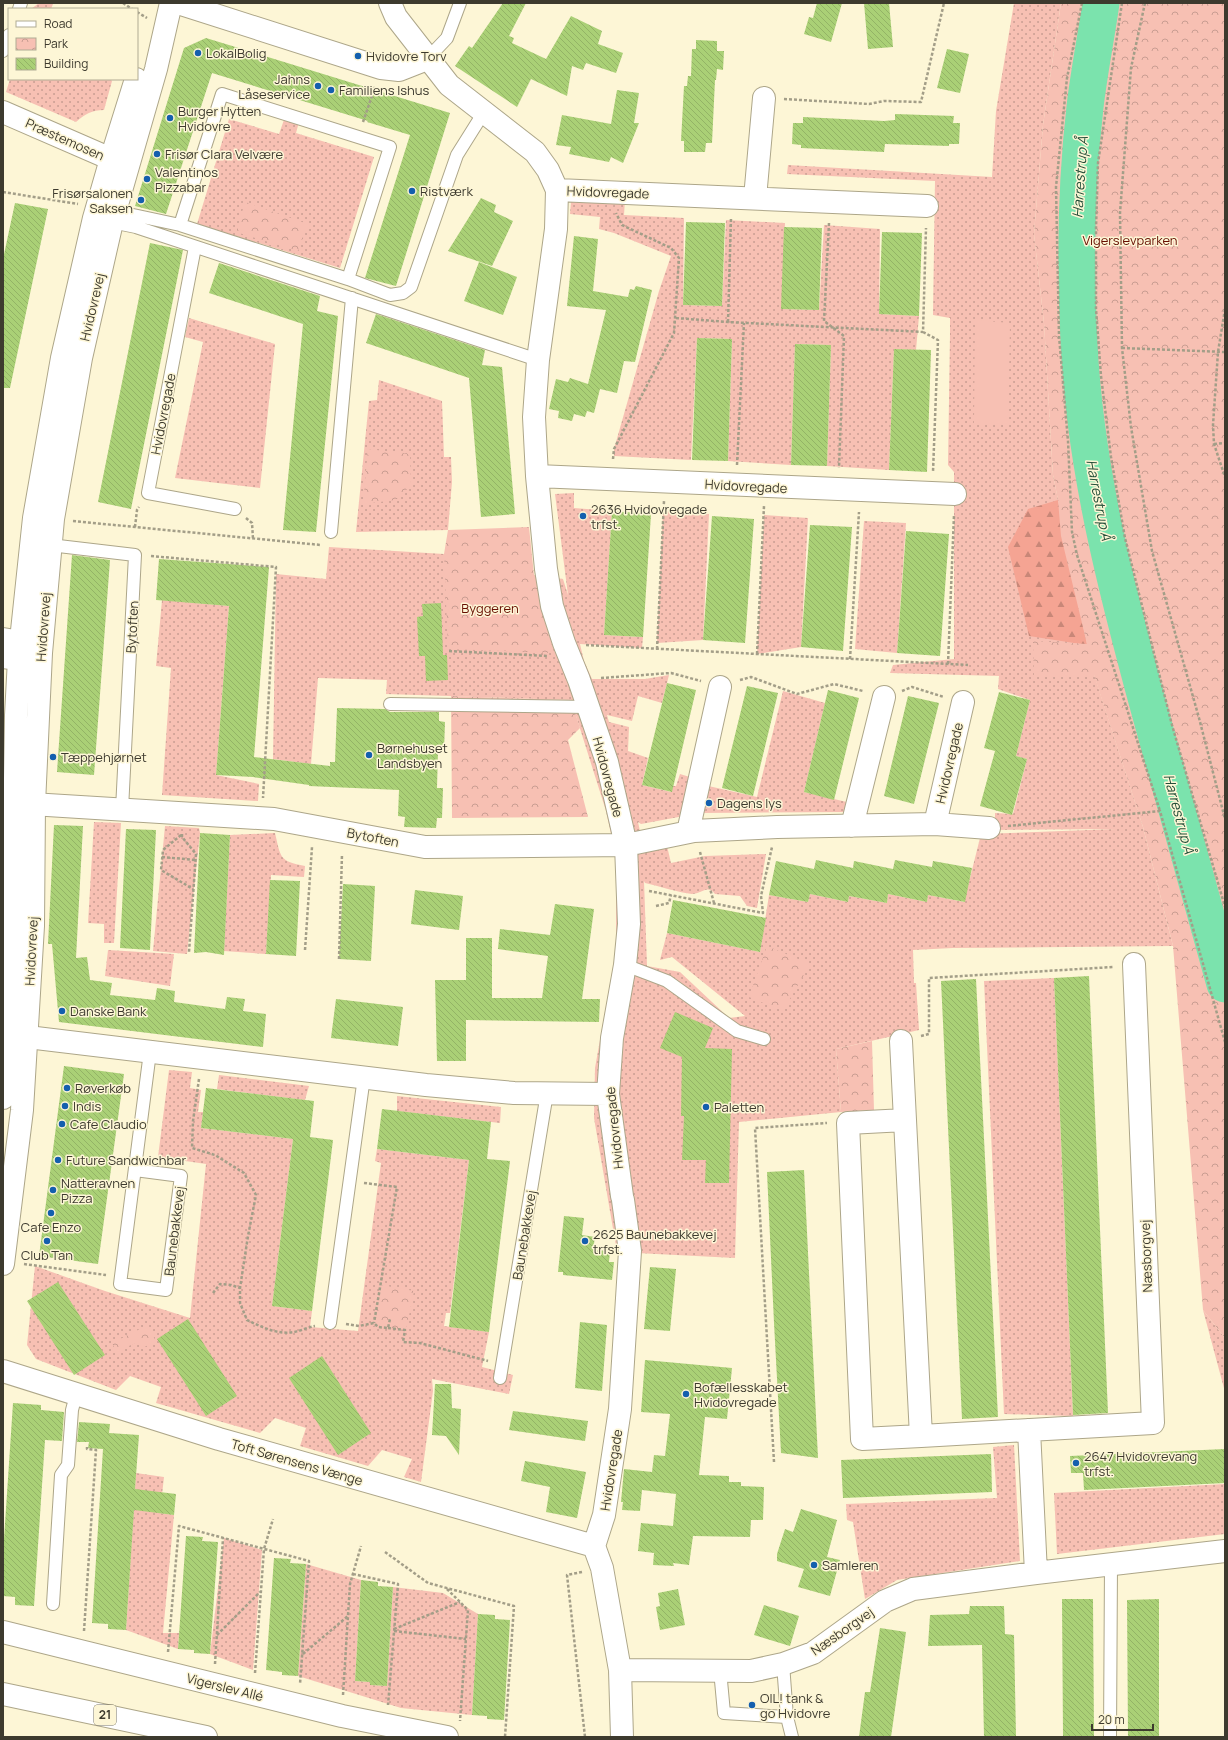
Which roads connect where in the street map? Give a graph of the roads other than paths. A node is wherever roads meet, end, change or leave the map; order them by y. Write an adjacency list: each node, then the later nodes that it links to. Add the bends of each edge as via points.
1 (171, 3): 8 (main road, Hvidovrevej); 13 (main road, Hvidovrevej, via 156,69)
2 (178, 3): 7 (main road, via 381,68 399,70)
3 (390, 3): 7 (main road, via 396,17)
4 (460, 3): 7 (lane, via 448,38)
5 (8, 38): 6 (lane)
6 (3, 51)
7 (427, 59): 12 (main road, Hvidovregade, via 449,85)
8 (138, 75)
9 (137, 80): 13 (main road, Hvidovrevej)
10 (764, 98): 15 (main road)
11 (3, 112): 13 (main road, Præstemosen)
12 (484, 112): 14 (main road, Hvidovregade, via 535,152 548,170); 20 (lane, via 457,155 411,287 403,293 390,295)
13 (119, 161): 17 (main road, Hvidovrevej)
14 (557, 190): 15 (main road, Hvidovregade); 22 (main road, Hvidovregade, via 556,229)
15 (755, 198): 16 (main road, Hvidovregade)
16 (927, 206)
17 (104, 214): 18 (lane); 19 (lane); 27 (main road, Hvidovrevej); 28 (main road, Hvidovrevej, via 62,358)
18 (180, 225): 20 (lane); 20 (lane, via 222,94 390,147)
19 (195, 247): 21 (lane); 25 (lane, Hvidovregade, via 148,493)
20 (348, 279)
21 (352, 298): 22 (lane); 26 (lane)
22 (538, 360): 23 (main road, Hvidovregade, via 534,417)
23 (537, 476): 24 (main road, Hvidovregade); 34 (main road, Hvidovregade, via 552,606)
24 (955, 494)
25 (236, 509)
26 (331, 532)
27 (50, 545): 29 (main road, Hvidovrevej); 36 (lane, Bytoften, via 135,555)
28 (11, 649): 29 (main road); 35 (main road, Hvidovrevej)
29 (40, 653): 35 (main road, Hvidovrevej)
30 (720, 687): 40 (main road)
31 (884, 697): 38 (main road)
32 (963, 702): 37 (main road, Hvidovregade)
33 (390, 704): 34 (lane)
34 (588, 707): 41 (main road, Hvidovregade, via 607,762)
35 (24, 804): 36 (main road, Bytoften); 44 (main road, Hvidovrevej)
36 (122, 809): 41 (main road, Bytoften, via 274,819 425,847)
37 (935, 824): 38 (main road); 39 (main road)
38 (852, 826): 40 (main road)
39 (989, 828)
40 (691, 831): 41 (main road)
41 (626, 845): 43 (main road, Hvidovregade, via 629,924)
42 (1134, 964): 60 (main road, Næsborgvej, via 1153,1423)
43 (625, 965): 45 (lane, via 667,981 737,1031); 50 (main road, Hvidovregade, via 612,1038)
44 (18, 1036): 47 (main road); 51 (main road, Hvidovrevej); 54 (main road, Hvidovrevej, via 22,1110)
45 (764, 1039)
46 (901, 1041): 52 (main road)
47 (150, 1052): 48 (main road); 53 (lane)
48 (364, 1077): 49 (main road, via 507,1092); 56 (lane)
49 (547, 1093): 50 (main road); 58 (lane, Baunebakkevej)
50 (608, 1094): 62 (main road, Hvidovregade, via 630,1252 620,1409 604,1515)
51 (3, 1098)
52 (905, 1120): 61 (main road); 61 (main road, Næsborgvej, via 848,1123 862,1439)
53 (135, 1170): 53 (lane, Baunebakkevej, via 120,1284 166,1290 181,1176)
54 (3, 1261): 55 (main road, Hvidovrevej)
55 (3, 1264)
56 (330, 1323)
57 (3, 1371): 59 (main road, Toft Sørensens Vænge)
58 (500, 1378)
59 (76, 1395): 62 (main road, Toft Sørensens Vænge); 66 (lane, via 72,1410 68,1465 61,1475)
60 (1029, 1430): 61 (main road, Næsborgvej); 65 (main road)
61 (921, 1436)
62 (594, 1546): 69 (main road, via 602,1568)
63 (1225, 1551): 64 (main road, Næsborgvej)
64 (1111, 1564): 65 (main road, Næsborgvej); 77 (lane)
65 (1036, 1573): 68 (main road, Næsborgvej, via 913,1589 885,1601 813,1653)
66 (52, 1604)
67 (3, 1632): 73 (main road, Vigerslev Allé, via 342,1716 386,1725)
68 (783, 1664): 70 (main road, Næsborgvej, via 751,1670); 72 (lane)
69 (620, 1670): 70 (main road, Næsborgvej); 75 (main road)
70 (720, 1670): 72 (lane, via 724,1712)
71 (3, 1694): 74 (main road, 21)
72 (787, 1717): 76 (lane)
73 (454, 1730)
74 (206, 1737)
75 (622, 1737)
76 (792, 1737)
77 (1110, 1737)

